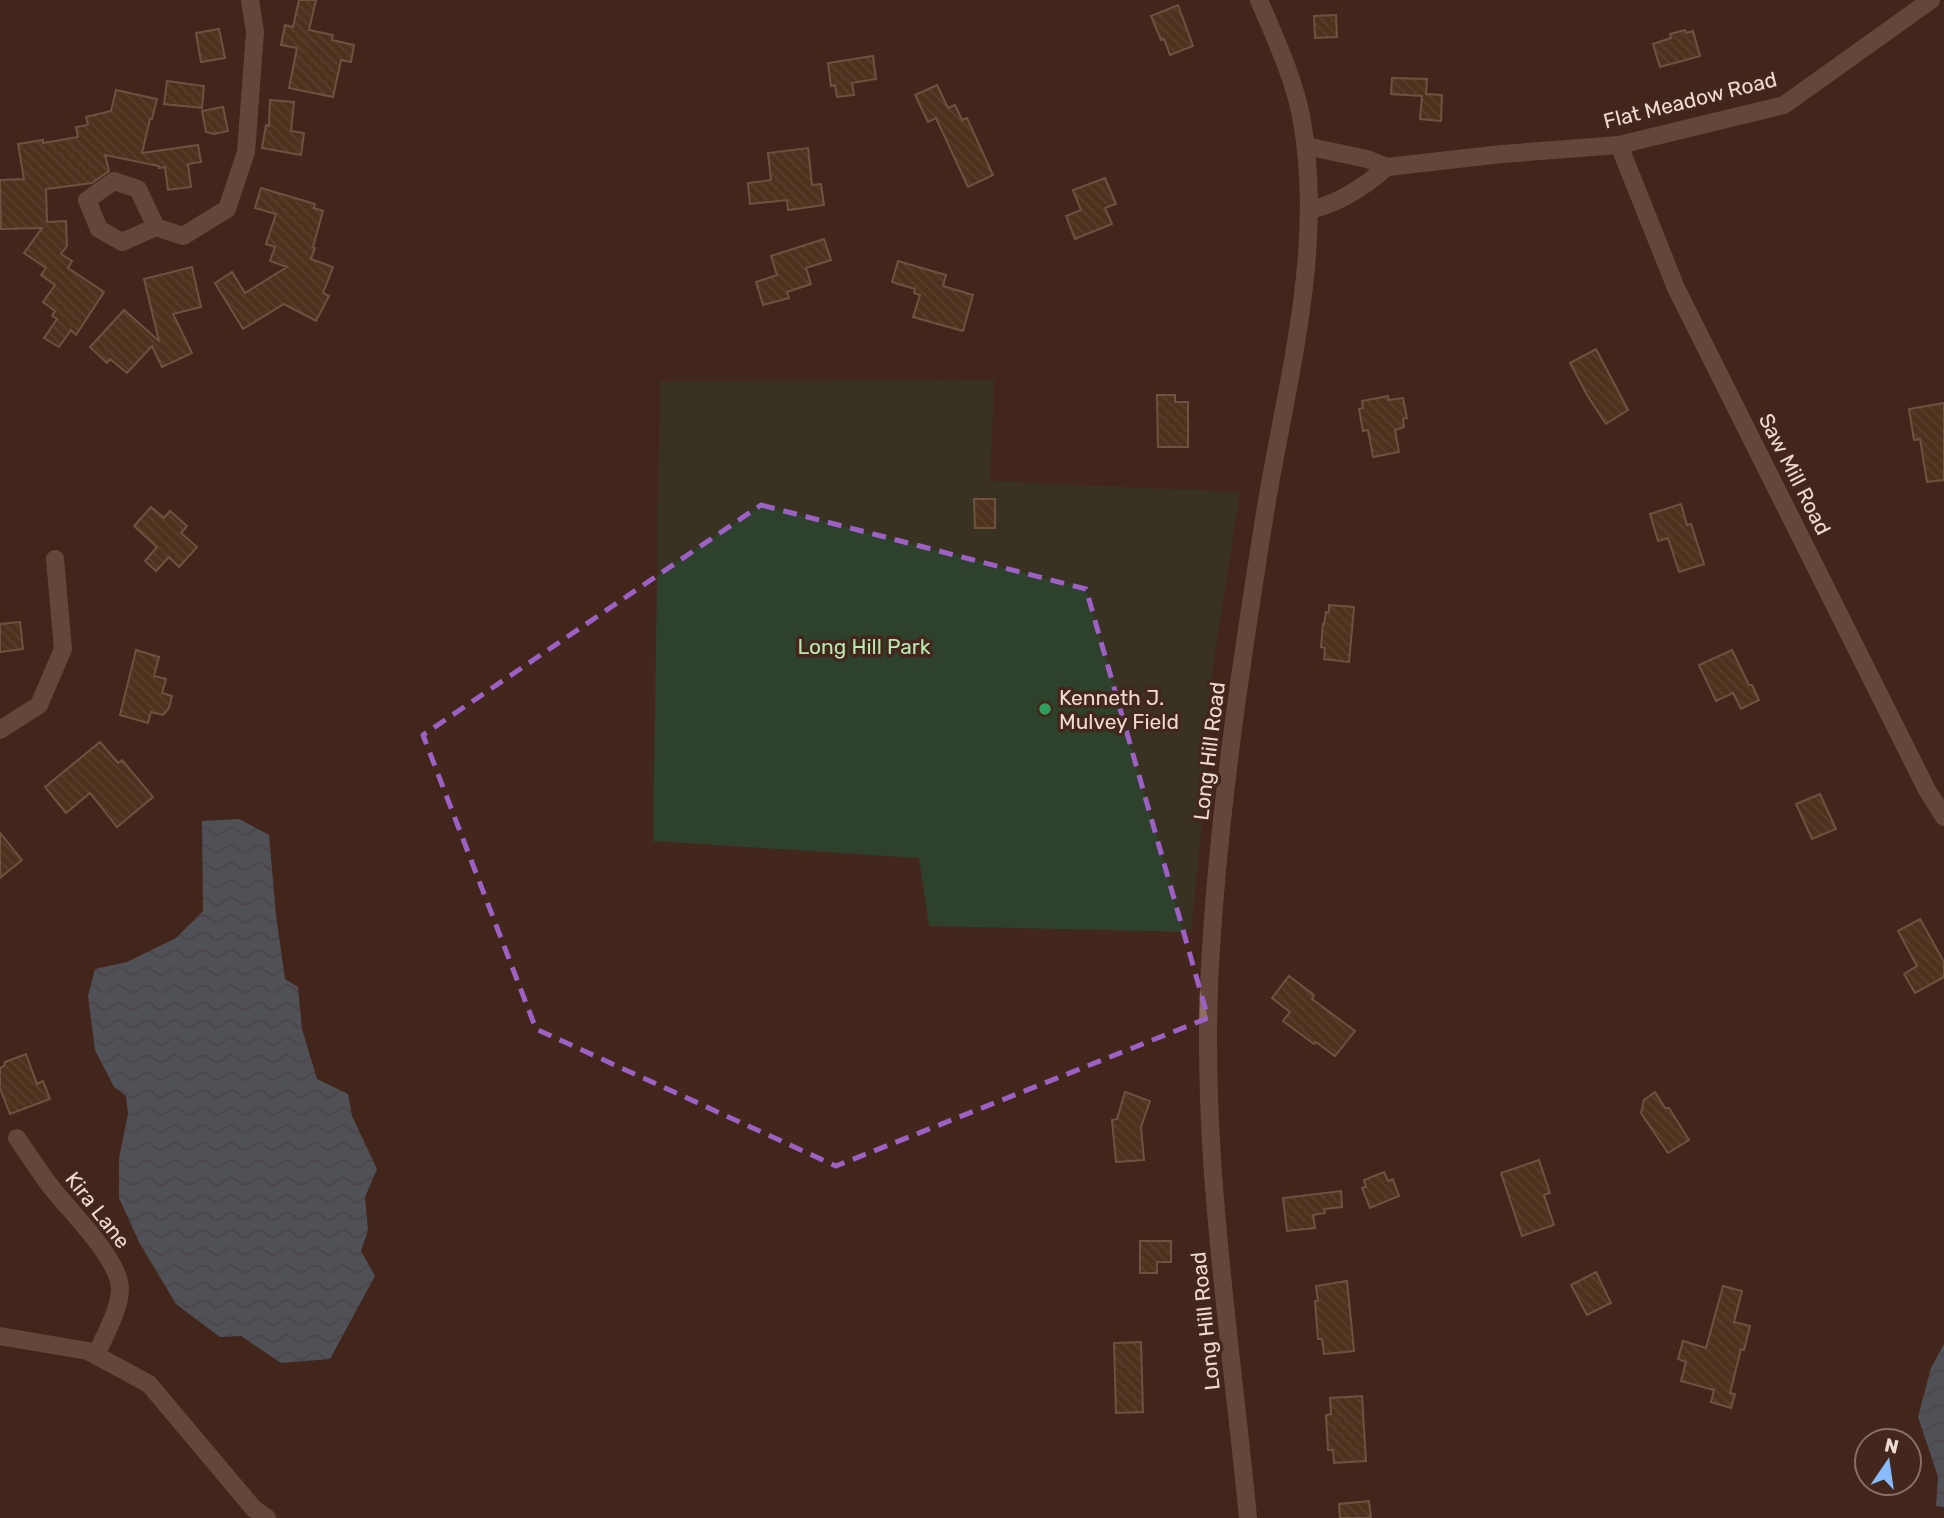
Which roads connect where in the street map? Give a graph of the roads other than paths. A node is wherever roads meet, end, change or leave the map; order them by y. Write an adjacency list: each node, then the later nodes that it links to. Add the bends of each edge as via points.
1 (250, 0): 8 (street, via 255,32 246,152 227,209 183,236)
2 (1259, 0): 5 (street, Long Hill Road, via 1290,75)
3 (1931, 0): 4 (street, Flat Meadow Road, via 1784,104)
4 (1619, 145): 6 (street, Flat Meadow Road); 11 (street, Saw Mill Road, via 1676,288)
5 (1306, 146): 6 (street, Flat Meadow Road); 7 (street, Long Hill Road)
6 (1387, 167): 7 (street, via 1353,193)
7 (1309, 210): 16 (street, Long Hill Road, via 1303,297 1238,692 1211,950 1211,1141)
8 (156, 227)
9 (55, 559): 10 (street, via 63,649 39,705)
10 (0, 730)
11 (1944, 817)
12 (17, 1138): 14 (street, Kira Lane, via 84,1224 118,1277 118,1304)
13 (0, 1336): 14 (street)
14 (96, 1355): 15 (street, via 149,1384 254,1509)
15 (267, 1518)
16 (1248, 1518)

